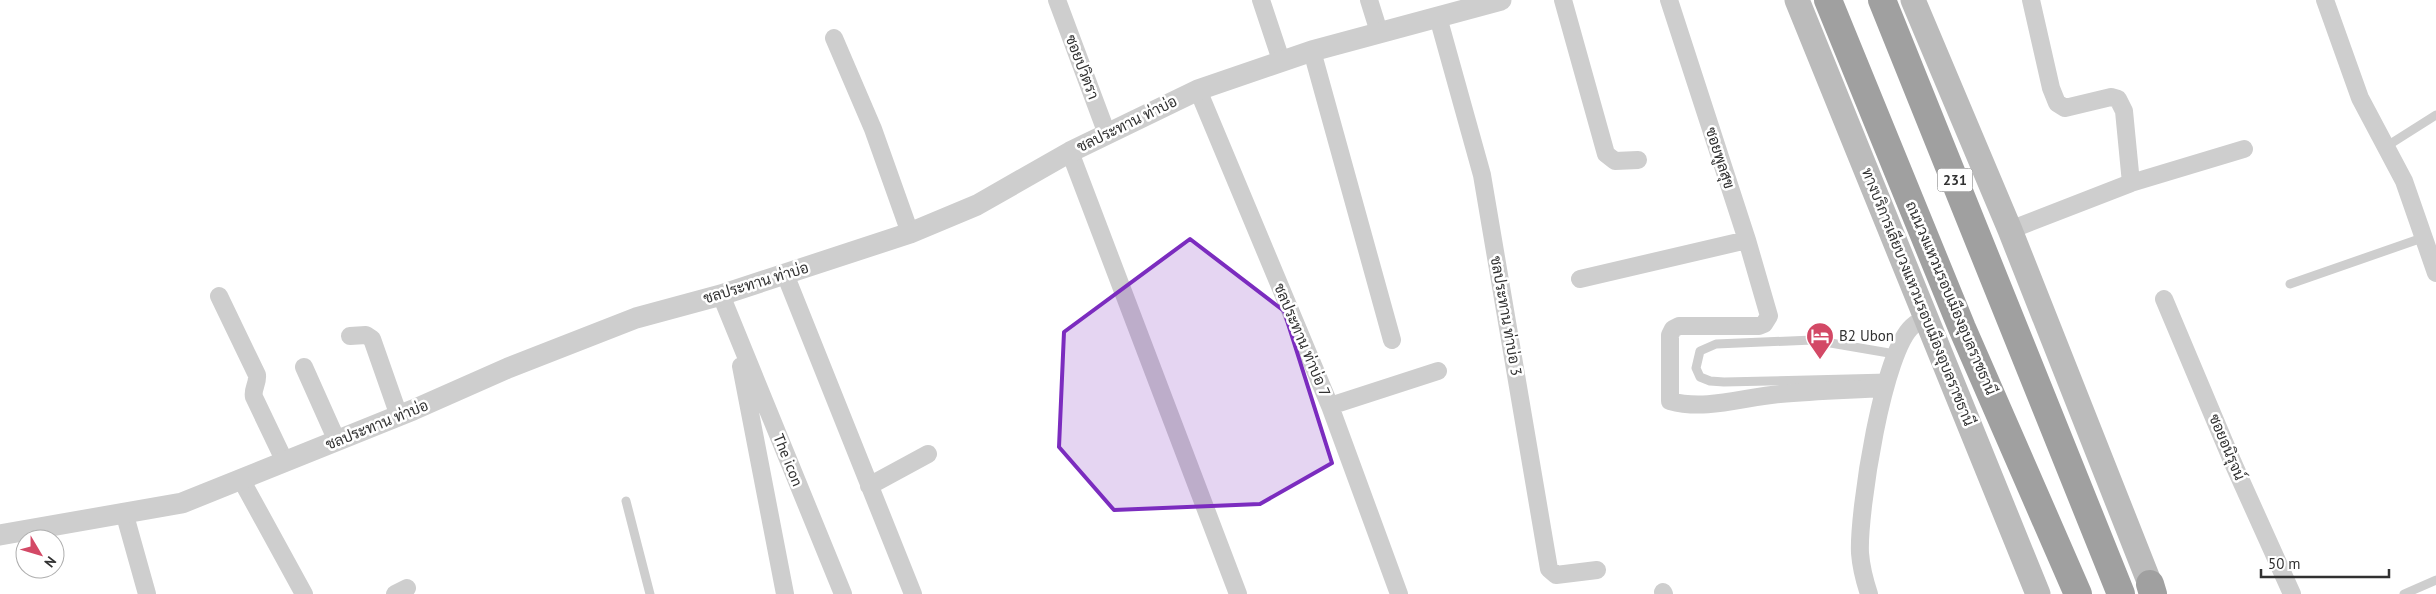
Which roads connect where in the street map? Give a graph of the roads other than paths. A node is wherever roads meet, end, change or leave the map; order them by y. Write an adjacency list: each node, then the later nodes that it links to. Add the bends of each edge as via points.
1 (1057, 0): 20 (street, ซอยปวิตรา)
2 (1261, 0): 17 (street)
3 (1369, 0): 14 (street)
4 (1501, 0): 13 (street, ชลประทาน ท่าบ่อ)
5 (1564, 0): 24 (street, via 1606,154 1615,161)
6 (1669, 0): 29 (street, ซอยพูลสุข)
7 (1797, 0): 37 (main road, ทางบริการเลียบวงแหวนรอบเมืองอุบลราชธานี)
8 (1828, 0): 68 (highway, ถนนวงแหวนรอบเมืองอุบลราชธานี, via 1962,328)
9 (1882, 0): 69 (highway, 231)
10 (1913, 0): 26 (main road)
11 (2031, 0): 25 (street, via 2057,103 2065,108 2111,97 2118,99 2124,111)
12 (2325, 0): 21 (street, via 2360,98)
13 (1438, 17): 14 (street, ชลประทาน ท่าบ่อ); 55 (street, ชลประทาน ท่าบ่อ 3, via 1482,175 1549,569 1556,575)
14 (1380, 32): 16 (street, ชลประทาน ท่าบ่อ)
15 (834, 38): 27 (street, via 873,129)
16 (1312, 51): 17 (street, ชลประทาน ท่าบ่อ); 40 (street)
17 (1281, 60): 18 (street, ชลประทาน ท่าบ่อ)
18 (1198, 90): 20 (street, ชลประทาน ท่าบ่อ); 45 (street, ชลประทาน ท่าบ่อ 7)
19 (2436, 115): 21 (lane)
20 (1107, 134): 23 (street, ชลประทาน ท่าบ่อ)
21 (2387, 146): 28 (street)
22 (2244, 150): 25 (street)
23 (1070, 152): 27 (street, ชลประทาน ท่าบ่อ, via 977,204); 65 (street)
24 (1638, 160)
25 (2131, 183): 26 (street)
26 (2010, 230): 57 (main road)
27 (910, 233): 31 (street, ชลประทาน ท่าบ่อ)
28 (2425, 237): 30 (street); 33 (lane)
29 (1747, 240): 32 (street); 44 (street, ซอยพูลสุข, via 1769,316 1759,326 1673,328 1670,335 1670,401 1720,403)
30 (2436, 273)
31 (785, 274): 34 (street, ชลประทาน ท่าบ่อ); 51 (street)
32 (1580, 279)
33 (2290, 284)
34 (721, 295): 38 (street, The icon); 46 (street, ชลประทาน ท่าบ่อ, via 636,318 508,368)
35 (219, 296): 49 (street, via 257,375 258,381 252,390 254,397)
36 (2164, 299): 70 (street, ซอยอนิรุจน์)
37 (1928, 320): 41 (street, via 1914,325 1902,338); 67 (main road, ทางบริการเลียบวงแหวนรอบเมืองอุบลราชธานี)
38 (733, 326): 62 (street, The icon); 63 (street, The icon)
39 (350, 336): 46 (street, via 366,334 372,339)
40 (1392, 340)
41 (1895, 354): 44 (street); 44 (lane, via 1813,340 1716,344 1700,351 1697,357 1696,368 1700,377 1710,381)
42 (304, 367): 47 (street)
43 (1438, 371): 45 (street)
44 (1886, 383): 58 (street, via 1862,508 1860,554)
45 (1330, 406): 66 (street, ชลประทาน ท่าบ่อ 7)
46 (399, 416): 47 (street, ชลประทาน ท่าบ่อ)
47 (337, 441): 49 (street, ชลประทาน ท่าบ่อ)
48 (928, 454): 51 (street)
49 (285, 462): 50 (street, ชลประทาน ท่าบ่อ)
50 (242, 480): 53 (street, ชลประทาน ท่าบ่อ, via 182,503); 60 (street)
51 (869, 486): 64 (street)
52 (626, 501): 61 (lane)
53 (124, 512): 54 (street, ชลประทาน ท่าบ่อ); 59 (street)
54 (0, 534)
55 (1597, 570)
56 (2436, 580): 71 (lane)
57 (2153, 591)
58 (1866, 593)
59 (147, 594)
60 (304, 594)
61 (650, 594)
62 (786, 594)
63 (843, 594)
64 (912, 594)
65 (1238, 594)
66 (1399, 594)
67 (2038, 594)
68 (2078, 594)
69 (2121, 594)
70 (2292, 594)
71 (2404, 594)

